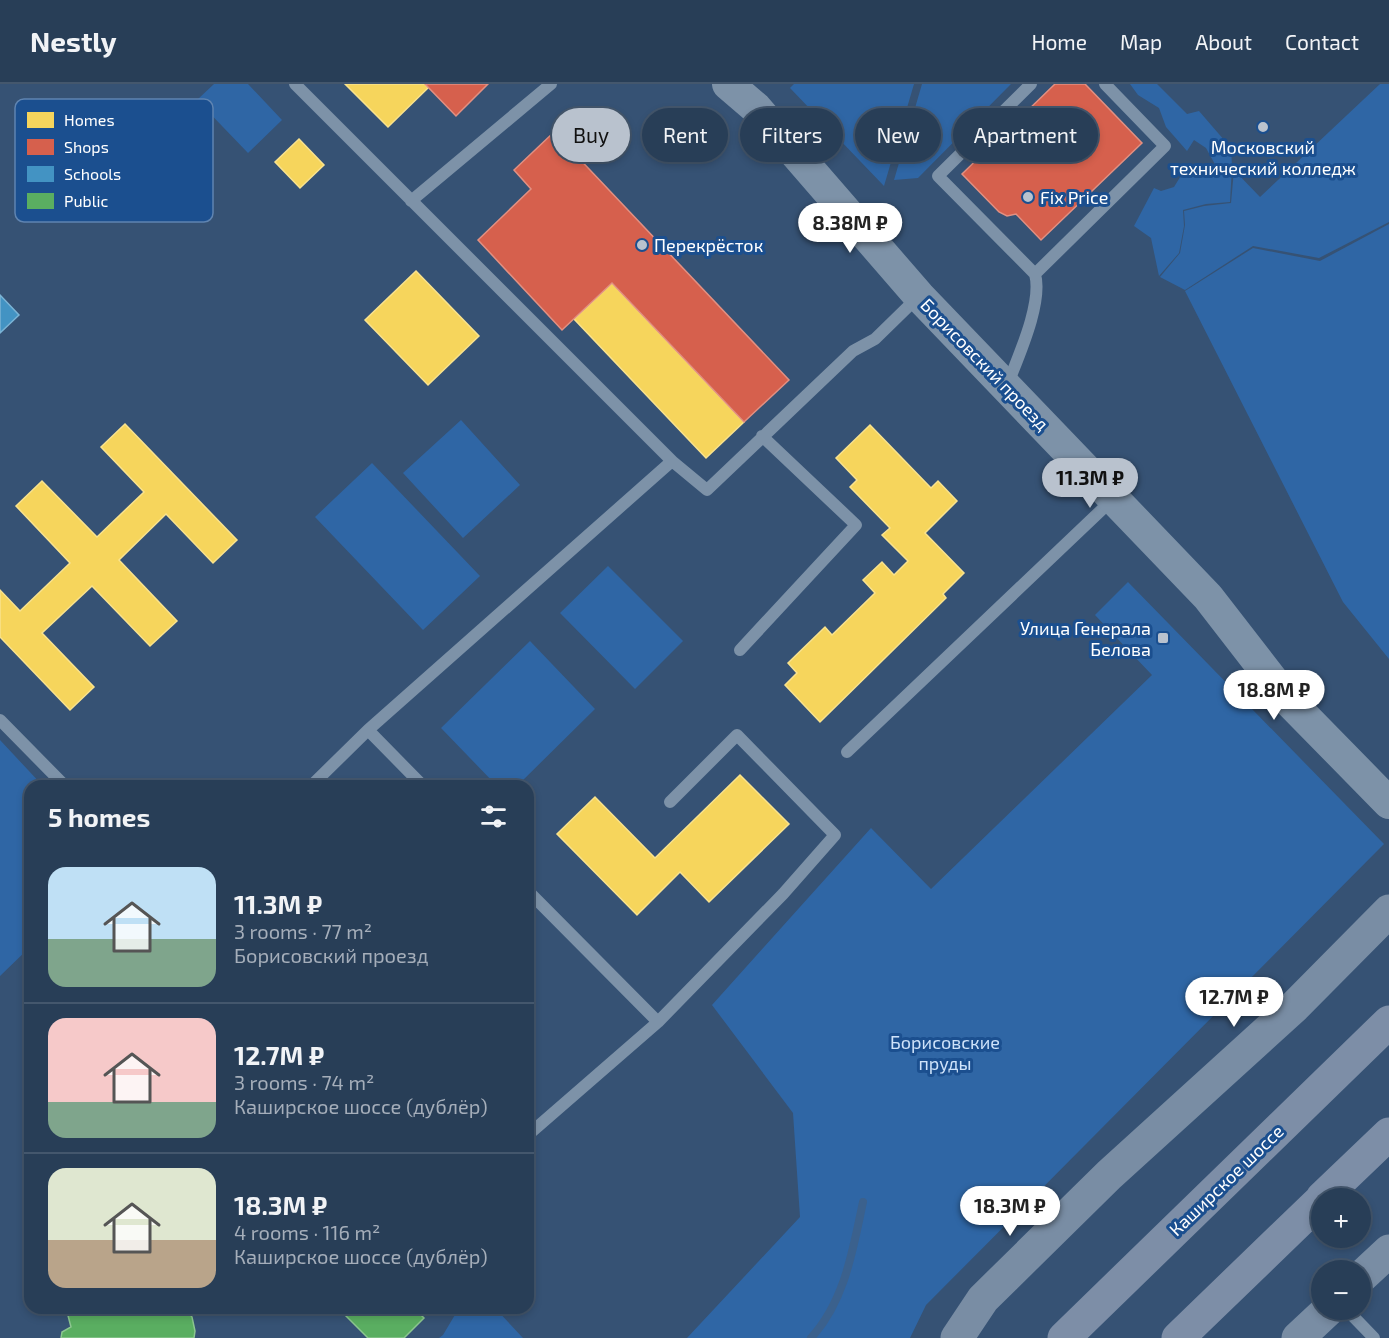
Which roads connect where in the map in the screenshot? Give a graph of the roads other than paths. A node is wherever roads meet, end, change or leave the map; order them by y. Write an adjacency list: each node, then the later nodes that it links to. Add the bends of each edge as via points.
1 (295, 84): 6 (lane)
2 (551, 84): 6 (lane)
3 (728, 84): 8 (street, Борисовский проезд, via 756,108)
4 (1031, 84): 7 (lane, via 938,176)
5 (1105, 84): 7 (lane, via 1165,146)
6 (411, 201): 11 (lane)
7 (1035, 274): 9 (lane, via 1037,295)
8 (919, 296): 9 (street, Борисовский проезд); 10 (lane)
9 (1006, 387): 12 (street, Борисовский проезд)
10 (762, 436): 11 (lane, via 707,490); 13 (lane, via 856,525)
11 (672, 461): 15 (lane)
12 (1114, 498): 16 (lane); 21 (street, Борисовский проезд, via 1208,597 1287,699)
13 (740, 650)
14 (0, 720): 17 (lane)
15 (368, 730): 18 (lane); 19 (lane)
16 (847, 752)
17 (59, 780)
18 (317, 780)
19 (417, 780)
20 (670, 802): 24 (lane, via 737,735 835,835)
21 (1389, 803)
22 (534, 897): 24 (lane)
23 (1389, 912): 34 (main road, via 1295,1006 1109,1175 983,1299)
24 (658, 1022): 26 (lane)
25 (1389, 1022): 35 (main road, Каширское шоссе)
26 (534, 1130)
27 (1389, 1134): 28 (main road)
28 (1333, 1188)
29 (1311, 1210): 36 (main road)
30 (1389, 1251): 31 (main road)
31 (1371, 1268)
32 (1317, 1320): 37 (main road)
33 (1357, 1320): 38 (lane)
34 (957, 1338)
35 (1064, 1338)
36 (1178, 1338)
37 (1298, 1338)
38 (1374, 1338)

